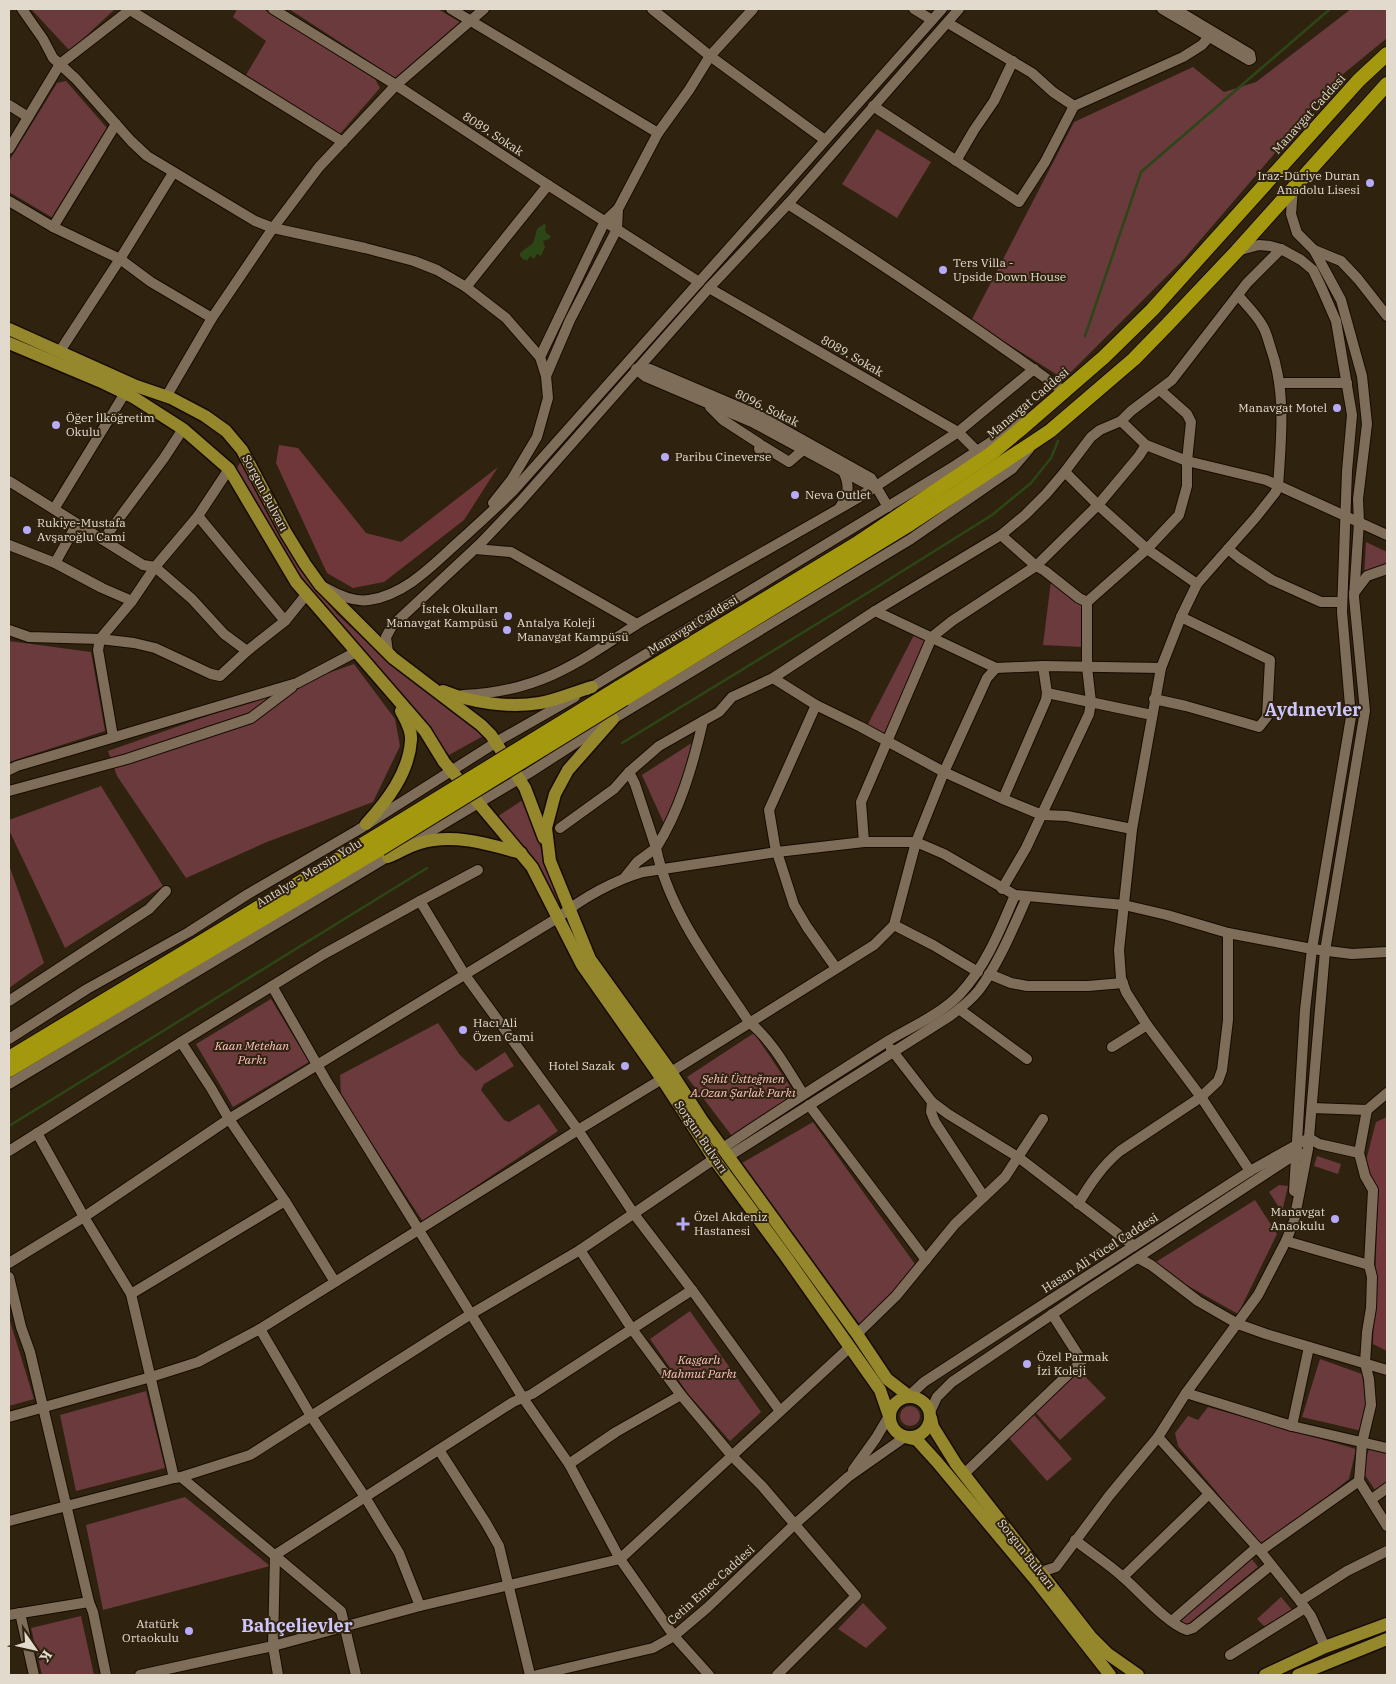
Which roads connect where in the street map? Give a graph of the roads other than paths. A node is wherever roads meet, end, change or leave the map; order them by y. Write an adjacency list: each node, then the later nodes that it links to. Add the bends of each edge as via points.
1 (22, 9): 20 (street)
2 (273, 9): 22 (street, 8089. Sokak)
3 (451, 9): 14 (street)
4 (484, 9): 14 (street)
5 (652, 9): 18 (street)
6 (753, 9): 18 (street)
7 (914, 9): 13 (street)
8 (942, 9): 13 (street)
9 (959, 9): 15 (street)
10 (1162, 9): 16 (street)
11 (1175, 9): 16 (street, via 1250,54 1251,58 1247,60)
12 (130, 10): 20 (street); 30 (street)
13 (932, 20): 29 (street)
14 (470, 21): 22 (street); 28 (street)
15 (948, 22): 19 (street); 24 (street)
16 (1209, 37): 25 (street, via 1183,57)
17 (1387, 54): 64 (highway, Manavgat Caddesi, via 1359,80 1152,310)
18 (710, 56): 28 (street); 29 (street)
19 (1014, 61): 25 (street); 32 (street, via 994,101)
20 (60, 64): 26 (street); 27 (street)
21 (1387, 84): 35 (highway)
22 (396, 85): 30 (street); 34 (street, 8089. Sokak)
23 (9, 105): 26 (street)
24 (873, 106): 32 (street); 37 (street)
25 (1074, 106): 32 (street, via 1045,162 1019,202)
26 (28, 117): 31 (street)
27 (116, 124): 33 (street, via 147,156); 40 (street)
28 (658, 133): 38 (street)
29 (825, 140): 47 (street)
30 (343, 142): 41 (street, via 319,167)
31 (9, 149)
32 (956, 161)
33 (173, 173): 41 (street, via 255,221); 46 (street)
34 (548, 185): 39 (street, 8089. Sokak); 48 (street)
35 (1293, 188): 44 (street, via 1290,214 1297,233); 45 (highway)
36 (9, 201): 40 (street)
37 (788, 204): 49 (street); 58 (street)
38 (618, 209): 39 (street); 42 (street)
39 (605, 221): 42 (street, 8089. Sokak); 56 (street)
40 (53, 227): 46 (street)
41 (273, 228): 48 (street, via 414,261); 52 (street)
42 (617, 228): 47 (street, 8089. Sokak); 60 (street, via 570,320)
43 (1281, 249): 45 (street, via 1258,245); 50 (street); 62 (street, via 1312,270 1322,289 1336,321)
44 (1314, 250): 51 (street, via 1341,261); 91 (street, via 1341,300 1362,376 1366,424 1358,499)
45 (1237, 251): 73 (highway, via 1134,359)
46 (120, 259): 52 (street, via 151,282); 55 (street)
47 (699, 282): 57 (street)
48 (466, 287): 56 (street, via 506,318)
49 (709, 288): 59 (street); 72 (street, 8089. Sokak)
50 (1238, 295): 61 (street, via 1263,326); 63 (street, via 1172,380)
51 (1387, 316)
52 (212, 318): 66 (street)
53 (9, 330): 55 (main road, Sorgun Bulvarı)
54 (9, 343): 65 (main road, Sorgun Bulvarı)
55 (60, 351): 66 (main road, Sorgun Bulvarı)
56 (540, 357): 60 (street)
57 (625, 364): 59 (street, 8096. Sokak); 93 (street, via 514,490)
58 (1034, 369): 64 (street); 72 (street)
59 (639, 370): 67 (street, 8096. Sokak, via 646,377); 83 (street, 8096. Sokak, via 650,369 758,415 871,478); 98 (street)
60 (546, 376): 93 (street, via 548,398 537,437 512,479)
61 (1280, 383): 62 (street); 84 (street, via 1282,421)
62 (1347, 383): 89 (street, via 1352,415)
63 (1160, 390): 70 (street); 78 (street, via 1190,418)
64 (1065, 392): 69 (highway, Manavgat Caddesi)
65 (125, 393): 71 (main road, Sorgun Bulvarı); 87 (street)
66 (166, 397): 68 (main road, Sorgun Bulvarı)
67 (706, 403): 76 (street, 8096. Sokak, via 754,423); 76 (street, via 723,420 760,444 759,449 763,446 789,462)
68 (190, 408): 71 (main road); 75 (main road, Sorgun Bulvarı, via 226,431)
69 (1042, 411): 77 (street); 131 (highway, Manavgat Caddesi, via 992,453 915,506)
70 (1121, 421): 74 (street); 81 (street, via 1091,437)
71 (183, 429): 79 (main road, Sorgun Bulvarı); 96 (street)
72 (958, 432): 77 (street, 8089. Sokak); 83 (street)
73 (1036, 441): 131 (highway, via 910,524); 138 (street, via 1012,469 911,539)
74 (1146, 445): 78 (street); 85 (street)
75 (242, 450): 79 (main road); 106 (main road, Sorgun Bulvarı, via 286,533)
76 (803, 450): 80 (street, 8096. Sokak)
77 (978, 450): 86 (street)
78 (1187, 461): 84 (street, via 1252,476); 99 (street, via 1187,486 1179,515)
79 (229, 469): 90 (street); 108 (main road, Sorgun Bulvarı)
80 (843, 471): 83 (street, 8096. Sokak); 88 (street, via 848,481 847,497)
81 (1065, 472): 85 (street); 94 (street, via 1025,515)
82 (9, 481): 87 (street)
83 (875, 486): 86 (street, 8096. Sokak); 88 (street)
84 (1278, 487): 89 (street); 100 (street)
85 (1098, 505): 99 (street); 102 (street)
86 (888, 507): 129 (street)
87 (54, 509): 92 (street)
88 (838, 509): 115 (street)
89 (1345, 515): 91 (street); 111 (street)
90 (198, 516): 103 (street); 114 (street)
91 (1359, 522): 95 (street); 107 (street)
92 (77, 524): 96 (street); 101 (street)
93 (474, 528): 106 (street, via 422,575 393,593 369,600 352,599)
94 (1001, 534): 102 (street); 112 (street)
95 (1387, 535)
96 (103, 540): 103 (street)
97 (9, 545): 101 (street)
98 (475, 548): 115 (street, via 511,552); 121 (street, via 392,626 386,637)
99 (1147, 549): 105 (street); 110 (street)
100 (1228, 549): 105 (street); 111 (street, via 1272,580 1321,602)
101 (55, 563): 109 (street)
102 (1036, 566): 110 (street); 117 (street, via 952,620)
103 (155, 568): 109 (street); 119 (street, via 192,599 224,634)
104 (1387, 569): 107 (street, via 1367,576)
105 (1197, 584): 113 (street)
106 (320, 585): 121 (main road, Sorgun Bulvarı)
107 (1354, 593): 176 (street, via 1365,711)
108 (306, 595): 114 (street); 120 (main road, Sorgun Bulvarı)
109 (132, 601): 118 (street)
110 (1087, 602): 123 (street)
111 (1342, 602): 175 (street, via 1351,717)
112 (875, 611): 117 (street); 126 (street)
113 (1181, 617): 125 (street); 134 (street, via 1270,660 1267,717 1259,727)
114 (284, 621): 119 (street)
115 (637, 624): 133 (street, via 547,678 490,694)
116 (9, 630): 118 (street, via 29,636)
117 (932, 637): 124 (street); 141 (street)
118 (100, 640): 119 (street, via 156,648 220,676); 140 (street, via 98,650)
119 (247, 651)
120 (356, 652): 127 (street); 132 (main road, Sorgun Bulvarı)
121 (388, 653): 128 (main road, Sorgun Bulvarı)
122 (1043, 666): 123 (street); 124 (street); 130 (street)
123 (1087, 666): 125 (street); 135 (street)
124 (996, 668): 146 (street, via 987,678)
125 (1161, 668): 134 (street)
126 (773, 678): 136 (street); 139 (street, via 732,697 718,712)
127 (297, 683): 140 (street); 148 (street, via 252,718 127,760)
128 (427, 684): 133 (main road); 142 (main road, via 481,725)
129 (592, 687): 133 (main road, via 541,703 476,701); 142 (street)
130 (1047, 693): 135 (street); 149 (street)
131 (621, 694): 158 (highway, Antalya - Mersin Yolu, bridge)
132 (393, 695): 144 (main road, Sorgun Bulvarı, via 425,731); 152 (main road, via 412,738 398,781 385,803)
133 (454, 695)
134 (1154, 699): 137 (street)
135 (1091, 702): 137 (street); 151 (street, via 1089,714)
136 (816, 705): 141 (street); 160 (street, via 769,810)
137 (1152, 715): 154 (street)
138 (613, 719): 147 (street); 157 (main road, via 580,756 554,794 546,828)
139 (703, 721): 145 (street, via 659,746); 159 (street, via 686,782)
140 (112, 737): 143 (street)
141 (887, 741): 146 (street); 155 (street, via 861,802)
142 (497, 743): 144 (street); 147 (main road)
143 (9, 770)
144 (452, 770): 150 (main road, Sorgun Bulvarı); 152 (street)
145 (630, 772): 153 (street, via 614,789); 159 (street)
146 (944, 772): 149 (street); 156 (street)
147 (518, 779): 150 (street); 157 (main road, via 525,788)
148 (9, 791)
149 (1003, 799): 151 (street)
150 (479, 803): 158 (street); 161 (main road, Sorgun Bulvarı)
151 (1042, 815): 154 (street, via 1067,816); 165 (street)
152 (366, 824): 188 (street)
153 (560, 828)
154 (1132, 828): 170 (street)
155 (864, 842): 156 (street); 160 (street)
156 (916, 842): 165 (street, via 944,854); 173 (street)
157 (547, 845): 171 (main road, Sorgun Bulvarı, via 550,861)
158 (381, 848): 161 (main road, via 440,839 465,840); 193 (highway, Antalya - Mersin Yolu); 196 (highway, Antalya - Mersin Yolu); 198 (street)
159 (656, 848): 162 (street); 164 (street, via 636,862)
160 (776, 852): 162 (street); 178 (street, via 794,905)
161 (521, 853): 172 (main road, Sorgun Bulvarı)
162 (660, 869): 164 (street); 186 (street, via 685,923)
163 (478, 870): 169 (street)
164 (625, 877): 171 (street)
165 (1002, 889): 167 (street)
166 (166, 891): 184 (street, via 149,909)
167 (1015, 895): 168 (street); 179 (street)
168 (1027, 897): 170 (street); 180 (street)
169 (420, 901): 181 (street); 183 (street)
170 (1124, 905): 174 (street); 182 (street, via 1119,950)
171 (570, 908): 172 (street); 197 (main road, Sorgun Bulvarı, via 590,959)
172 (559, 917): 181 (street); 197 (main road, Sorgun Bulvarı, via 582,965)
173 (894, 925): 178 (street, via 874,944); 179 (street)
174 (1228, 933): 175 (street); 201 (street, via 1228,1020 1222,1070 1218,1081)
175 (1312, 949): 176 (street); 213 (street)
176 (1325, 951): 177 (street, via 1352,954); 204 (street)
177 (1387, 952)
178 (836, 968): 186 (street)
179 (978, 972): 190 (street, via 958,996)
180 (989, 974): 182 (street, via 1027,986); 185 (street, via 979,990)
181 (465, 975): 195 (street); 208 (street)
182 (1123, 983): 187 (street)
183 (272, 986): 189 (street); 195 (street)
184 (9, 1001)
185 (959, 1009): 192 (street); 194 (street)
186 (748, 1022): 197 (street); 200 (street, via 759,1030)
187 (1147, 1025): 191 (street); 201 (street)
188 (9, 1039)
189 (181, 1042): 206 (street); 209 (street)
190 (885, 1042): 192 (street); 200 (street)
191 (1112, 1047)
192 (893, 1052): 202 (street); 203 (street)
193 (9, 1058)
194 (1027, 1059)
195 (318, 1065): 206 (street); 225 (street)
196 (9, 1070)
197 (666, 1076): 208 (street); 215 (main road, Sorgun Bulvarı); 218 (main road, Sorgun Bulvarı)
198 (9, 1084)
199 (1387, 1092): 205 (street)
200 (803, 1094): 215 (street)
201 (1201, 1097): 219 (street); 222 (street, via 1120,1150 1098,1172)
202 (932, 1102): 217 (street); 220 (street, via 935,1122)
203 (809, 1104): 215 (street); 230 (street)
204 (1312, 1108): 205 (street); 210 (street)
205 (1367, 1110): 216 (street)
206 (229, 1119): 221 (street); 224 (street)
207 (1043, 1119): 217 (street)
208 (578, 1130): 223 (street); 225 (street)
209 (37, 1133): 214 (street); 224 (street)
210 (1309, 1138): 211 (street); 212 (street); 213 (street, Hasan Ali Yücel Caddesi)
211 (1319, 1144): 212 (street, Hasan Ali Yücel Caddesi); 216 (street)
212 (1308, 1149): 213 (street, Hasan Ali Yücel Caddesi); 226 (street, via 1294,1221)
213 (1296, 1150): 219 (street, Hasan Ali Yücel Caddesi); 226 (street, via 1296,1181); 229 (street, Hasan Ali Yücel Caddesi)
214 (9, 1151)
215 (726, 1152): 242 (main road, Sorgun Bulvarı)
216 (1359, 1153): 232 (street, via 1365,1176 1373,1190)
217 (1018, 1157): 220 (street, via 1005,1177); 222 (street)
218 (714, 1159): 223 (street); 243 (main road, Sorgun Bulvarı)
219 (1250, 1171): 227 (street, Hasan Ali Yücel Caddesi)
220 (984, 1197): 230 (street, via 955,1224)
221 (285, 1201): 234 (street); 236 (street)
222 (1078, 1204): 227 (street)
223 (634, 1214): 228 (street); 235 (street)
224 (84, 1217): 231 (street); 236 (street)
225 (419, 1229): 234 (street); 237 (street)
226 (1286, 1241): 232 (street); 239 (street, via 1258,1295)
227 (1134, 1246): 250 (street, Hasan Ali Yücel Caddesi, via 924,1382)
228 (580, 1250): 237 (street); 241 (street)
229 (1138, 1258): 238 (street, Hasan Ali Yücel Caddesi); 239 (street, via 1198,1301)
230 (926, 1260): 242 (street, via 896,1296)
231 (9, 1263)
232 (1370, 1265): 245 (street, via 1371,1308)
233 (9, 1277): 252 (street)
234 (335, 1282): 240 (street)
235 (692, 1290): 241 (street); 253 (street)
236 (131, 1294): 247 (street)
237 (471, 1314): 251 (street); 255 (street)
238 (1052, 1314): 254 (street, Hasan Ali Yücel Caddesi, via 952,1382 937,1396); 266 (street, via 1082,1361)
239 (1238, 1324): 244 (street); 248 (street)
240 (260, 1329): 247 (street, via 198,1362); 255 (street)
241 (632, 1329): 249 (street); 251 (street)
242 (857, 1334): 250 (main road, Sorgun Bulvarı, via 886,1379)
243 (850, 1347): 253 (street); 256 (main road, Sorgun Bulvarı, via 880,1390)
244 (1309, 1347): 245 (street); 258 (street)
245 (1365, 1363): 246 (street); 261 (street, via 1371,1405)
246 (1387, 1370)
247 (151, 1377): 252 (street); 268 (street)
248 (1186, 1393): 258 (street); 260 (street)
249 (681, 1395): 264 (street); 265 (street, via 616,1432)
250 (909, 1396): 254 (main road, via 922,1400); 256 (main road, via 894,1404)
251 (523, 1398): 263 (street); 265 (street)
252 (44, 1408): 257 (street); 274 (street)
253 (780, 1411): 264 (street)
254 (930, 1415): 259 (main road, via 925,1431); 266 (main road, Sorgun Bulvarı, via 934,1427)
255 (311, 1416): 268 (street, via 250,1455); 272 (street)
256 (889, 1416): 259 (main road, via 894,1429); 267 (street)
257 (9, 1417)
258 (1292, 1426): 261 (street)
259 (905, 1437): 267 (street); 309 (main road, Sorgun Bulvarı, via 917,1440 938,1462)
260 (1158, 1437): 271 (street); 278 (street)
261 (1362, 1443): 262 (street); 269 (street)
262 (1387, 1448)
263 (439, 1450): 272 (street); 286 (street, via 499,1546)
264 (732, 1456): 276 (street); 282 (street)
265 (569, 1464): 282 (street)
266 (964, 1474): 284 (main road, Sorgun Bulvarı)
267 (848, 1476): 276 (street, Cetin Emec Caddesi)
268 (178, 1478): 274 (street); 281 (street)
269 (1359, 1480): 273 (street); 279 (street)
270 (1387, 1488): 273 (street)
271 (1209, 1494): 279 (street); 285 (street)
272 (365, 1497): 281 (street); 289 (street, via 398,1553)
273 (1372, 1499): 277 (street)
274 (66, 1505): 275 (street); 287 (street)
275 (9, 1522)
276 (795, 1524): 295 (street, Cetin Emec Caddesi); 308 (street, via 856,1596)
277 (1387, 1526)
278 (1075, 1540): 284 (street, via 1056,1567); 285 (street)
279 (1258, 1549): 283 (street); 292 (street)
280 (1387, 1552): 288 (street, via 1347,1571)
281 (275, 1555): 294 (street, via 341,1612); 297 (street)
282 (620, 1559): 286 (street); 295 (street)
283 (1270, 1566): 288 (street); 292 (street, via 1193,1628 1187,1630)
284 (1042, 1572): 310 (main road, Sorgun Bulvarı, via 1091,1637 1108,1654)
285 (1123, 1577): 292 (street)
286 (510, 1585): 289 (street); 305 (street)
287 (89, 1602): 290 (street); 301 (street)
288 (1302, 1605): 298 (street); 299 (street)
289 (420, 1606): 294 (street)
290 (20, 1613): 291 (street); 300 (street)
291 (9, 1615)
292 (1172, 1622)
293 (1387, 1624): 298 (main road)
294 (345, 1626): 297 (street); 304 (street)
295 (674, 1636): 306 (street, Cetin Emec Caddesi, via 653,1648); 307 (street)
296 (1387, 1639): 312 (main road)
297 (273, 1646): 302 (street); 303 (street)
298 (1325, 1647): 311 (main road)
299 (1230, 1655)
300 (34, 1675)
301 (106, 1675)
302 (140, 1675)
303 (278, 1675)
304 (356, 1675)
305 (530, 1675)
306 (537, 1675)
307 (709, 1675)
308 (777, 1675)
309 (1110, 1675)
310 (1138, 1675)
311 (1265, 1675)
312 (1298, 1675)

